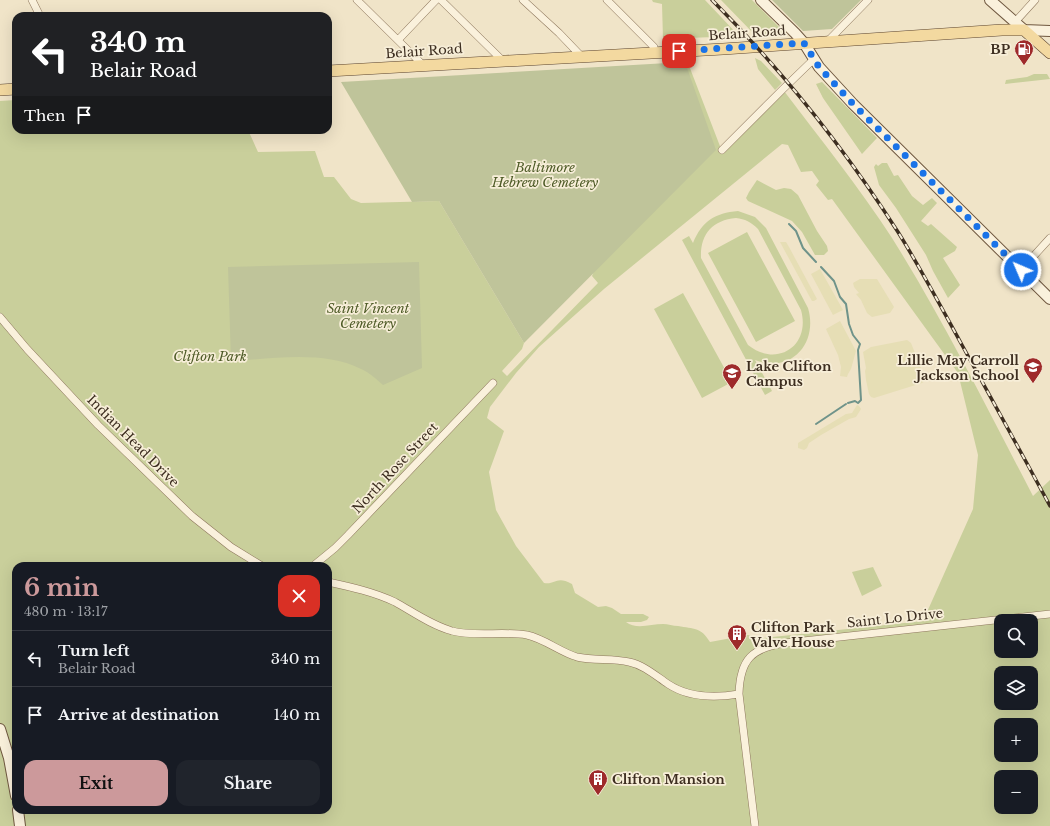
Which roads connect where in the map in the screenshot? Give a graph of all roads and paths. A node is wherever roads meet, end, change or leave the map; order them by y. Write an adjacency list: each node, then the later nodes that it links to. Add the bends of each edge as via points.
1 (32, 0): 11 (street)
2 (357, 0): 15 (street)
3 (436, 0): 15 (street)
4 (441, 0): 22 (street)
5 (523, 0): 20 (street)
6 (608, 0): 18 (street, via 654,47)
7 (761, 0): 17 (main road)
8 (868, 0): 16 (street)
9 (990, 0): 12 (main road)
10 (1036, 0): 12 (street)
11 (38, 12)
12 (1015, 22): 13 (main road)
13 (1024, 30): 14 (main road); 16 (main road, Belair Road); 19 (main road)
14 (1050, 31)
15 (398, 40): 23 (street)
16 (827, 42): 17 (main road, Belair Road)
17 (804, 43): 18 (main road, Belair Road); 21 (main road)
18 (655, 52): 20 (main road, Belair Road)
19 (1050, 53)
20 (581, 56): 22 (main road, Belair Road)
21 (814, 59): 27 (street); 29 (main road, via 853,104)
22 (503, 61): 23 (main road, Belair Road)
23 (424, 66): 24 (main road, Belair Road)
24 (332, 71)
25 (12, 89): 26 (main road)
26 (0, 90)
27 (722, 150)
28 (1050, 238): 29 (street)
29 (1021, 270): 30 (main road)
30 (1050, 298)
31 (0, 317): 33 (street, Indian Head Drive, via 26,349 98,425 192,516)
32 (493, 383): 34 (street, North Rose Street, via 348,535)
33 (256, 562)
34 (318, 562)
35 (332, 583): 37 (street, via 380,596 452,631 528,636 576,656 637,664 673,688 687,693 710,696)
36 (1050, 614): 37 (street, Saint Lo Drive, via 771,645 758,651 746,662 740,676)
37 (739, 694): 42 (street, Saint Lo Drive)
38 (0, 729): 39 (main road)
39 (12, 774)
40 (18, 814): 41 (main road)
41 (20, 826)
42 (755, 826)

